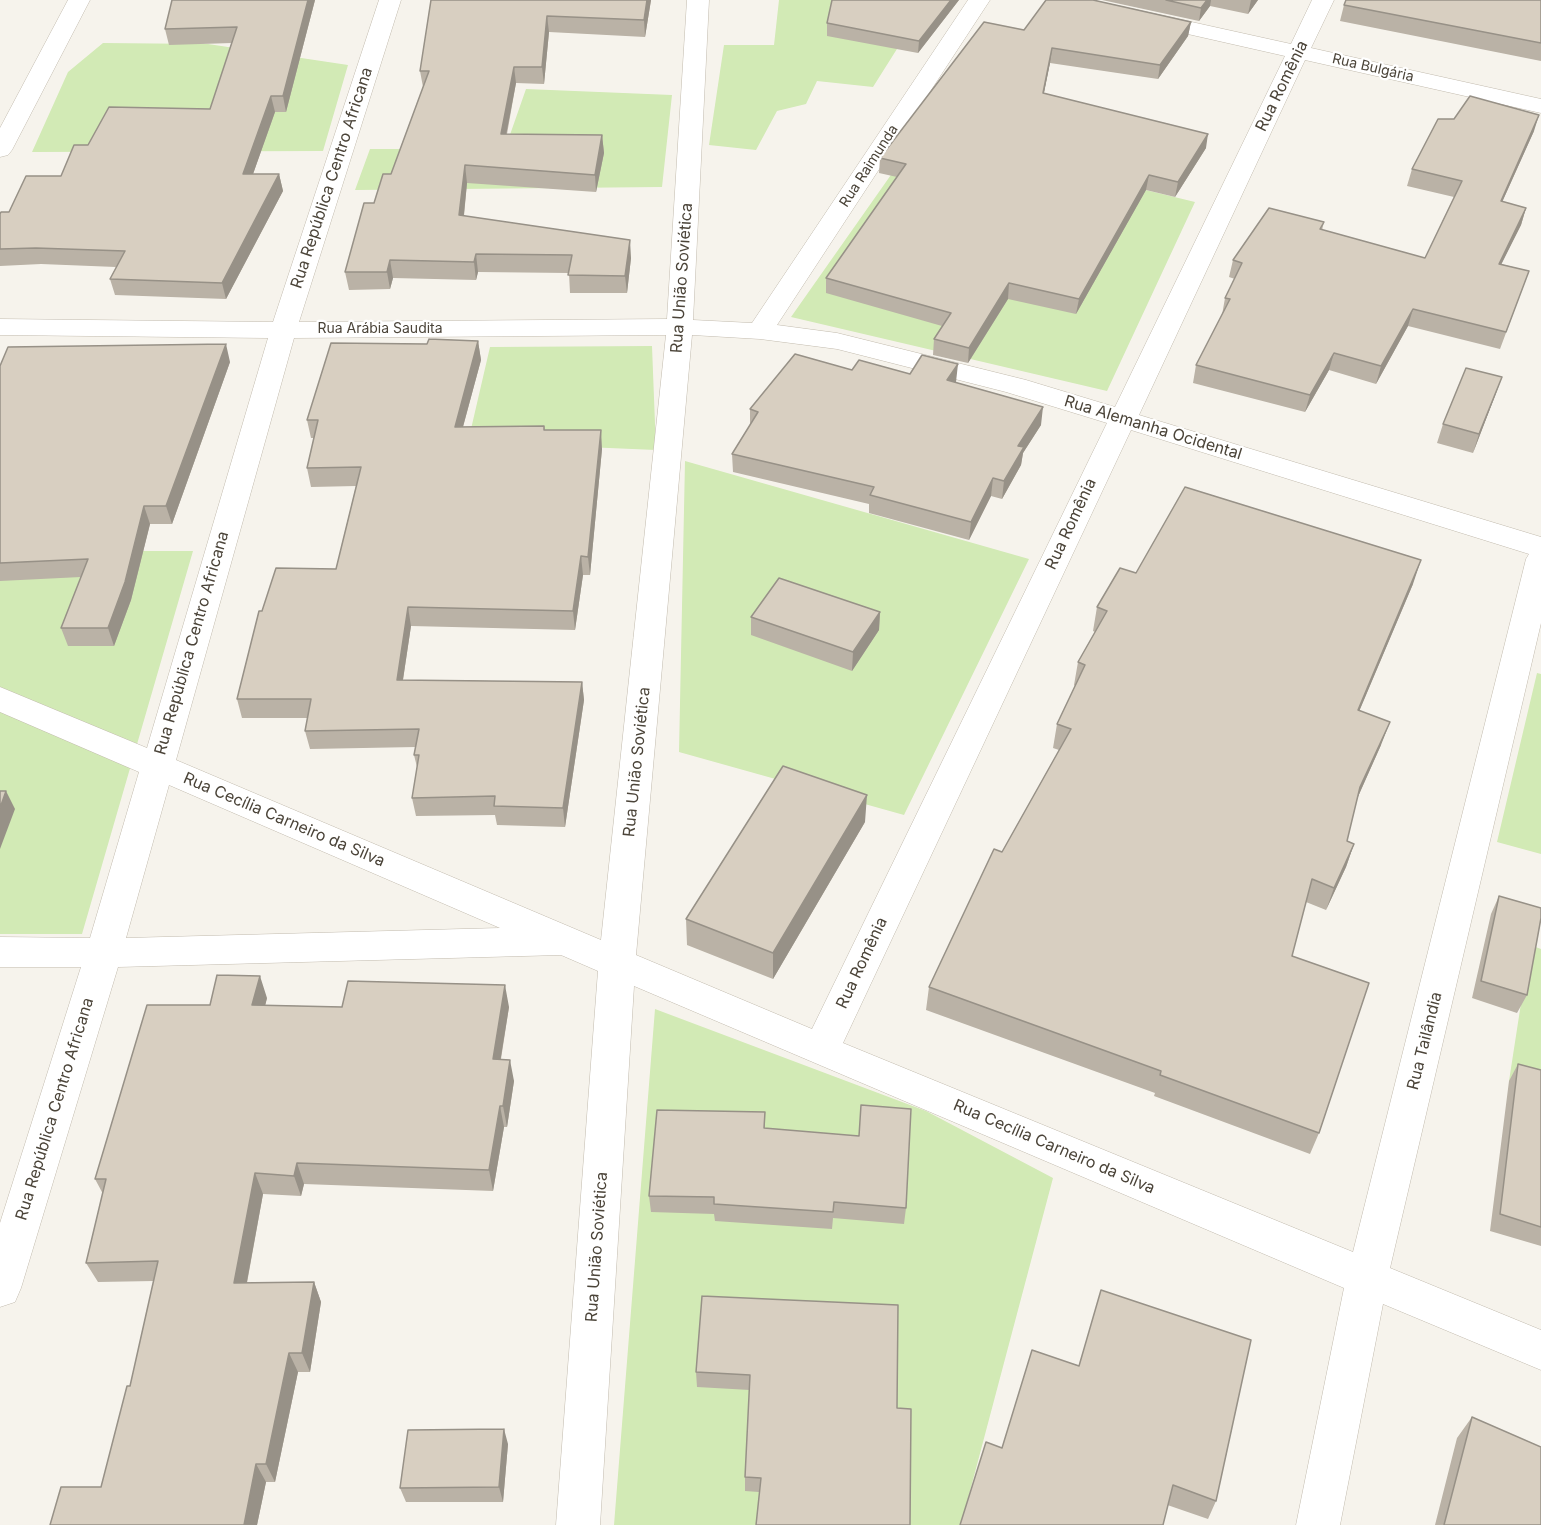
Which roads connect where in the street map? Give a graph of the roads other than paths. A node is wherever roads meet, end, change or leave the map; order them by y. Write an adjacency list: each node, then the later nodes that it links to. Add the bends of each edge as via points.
1 (79, 0): 9 (street)
2 (390, 0): 12 (street, Rua República Centro Africana)
3 (698, 0): 11 (street, Rua União Soviética)
4 (979, 0): 13 (street, Rua Raimunda)
5 (1064, 0): 7 (street, Rua Bulgária)
6 (1323, 0): 7 (street, Rua Romênia)
7 (1299, 51): 8 (street, Rua Bulgária); 14 (street, Rua Romênia)
8 (1541, 106)
9 (0, 150)
10 (0, 327): 12 (street, Rua Arábia Saudita)
11 (680, 327): 12 (street, Rua Arábia Saudita); 13 (street, Rua Arábia Saudita); 22 (street, Rua União Soviética)
12 (283, 330): 18 (street, Rua República Centro Africana)
13 (760, 331): 14 (street, Rua Alemanha Ocidental, via 837,341 1016,386)
14 (1121, 418): 15 (street, Rua Alemanha Ocidental); 23 (street, Rua Romênia)
15 (1541, 547)
16 (1541, 559): 24 (street, Rua Tailândia)
17 (0, 699): 18 (street, Rua Cecília Carneiro da Silva)
18 (156, 765): 19 (street, Rua Cecília Carneiro da Silva); 21 (street, Rua República Centro Africana)
19 (568, 940): 21 (street, Rua Cecília Carneiro da Silva); 22 (street, Rua Cecília Carneiro da Silva)
20 (0, 952): 21 (street, Rua Cecília Carneiro da Silva)
21 (104, 953): 25 (street, Rua República Centro Africana)
22 (617, 962): 23 (street, Rua Cecília Carneiro da Silva); 27 (street, Rua União Soviética)
23 (821, 1050): 24 (street, Rua Cecília Carneiro da Silva)
24 (1367, 1278): 26 (street, Rua Cecília Carneiro da Silva); 28 (street, Rua Tailândia)
25 (0, 1288)
26 (1541, 1350)
27 (578, 1525)
28 (1318, 1525)

